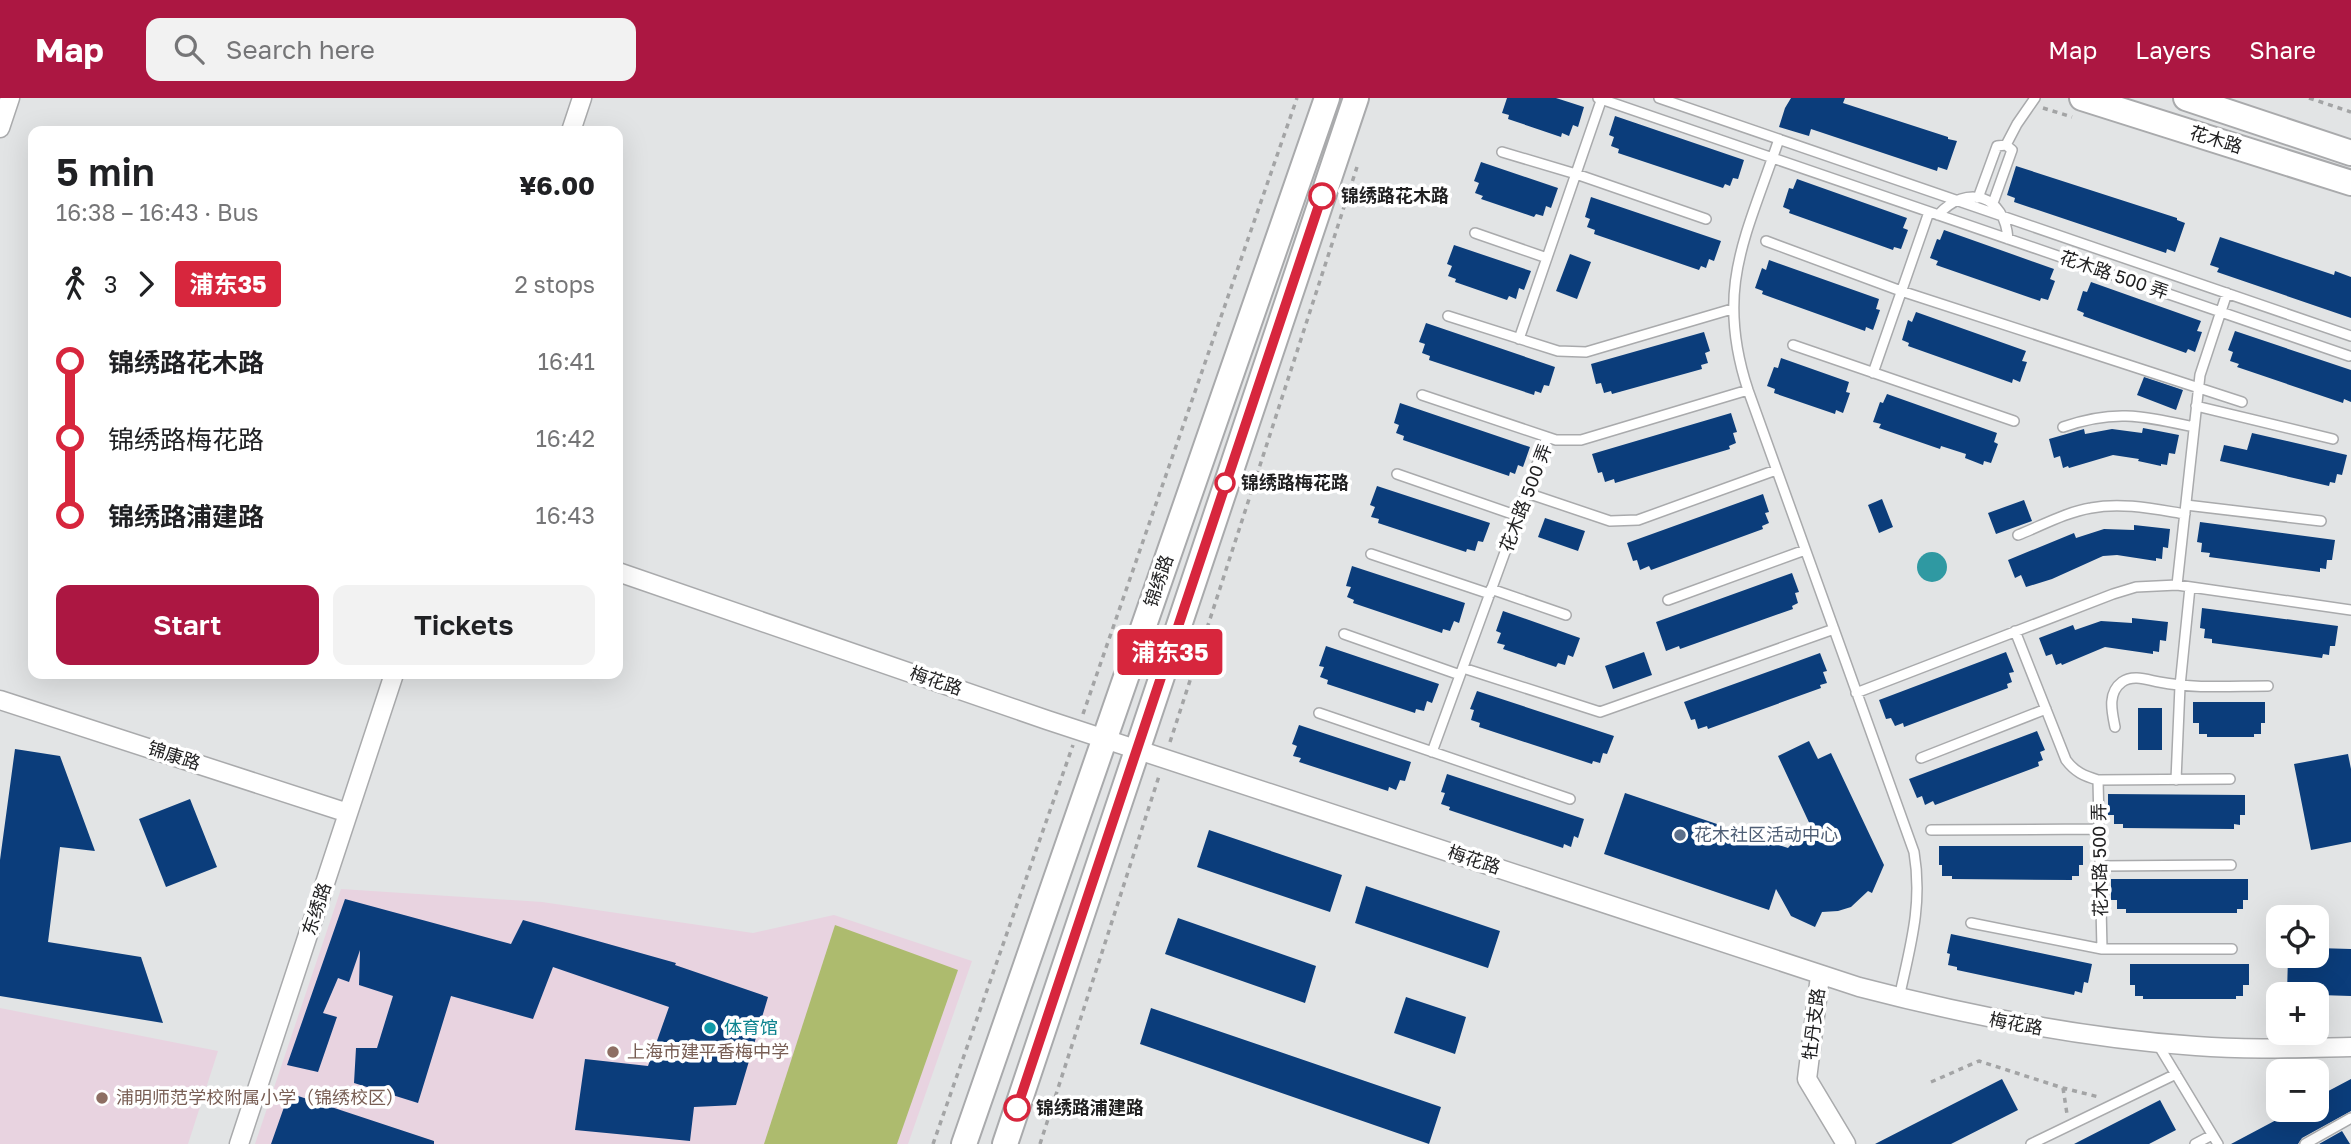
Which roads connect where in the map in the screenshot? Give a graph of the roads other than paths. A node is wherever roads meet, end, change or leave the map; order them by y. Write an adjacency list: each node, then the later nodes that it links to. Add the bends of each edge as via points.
1 (10, 98): 11 (street)
2 (582, 98): 10 (street)
3 (1327, 98): 77 (main road, 锦绣路)
4 (1356, 98): 78 (main road, 锦绣路)
5 (1601, 98): 16 (lane, 花木路 500 弄); 17 (lane, 花木路 500 弄)
6 (1659, 98): 12 (lane)
7 (2035, 98): 13 (lane)
8 (2082, 98): 18 (main road, 花木路)
9 (2186, 98): 15 (main road, 花木路)
10 (573, 126)
11 (0, 128)
12 (1779, 139): 16 (lane); 20 (lane)
13 (2007, 145): 19 (lane, via 1997,146); 21 (lane, via 2012,150)
14 (1502, 152): 17 (lane)
15 (2351, 153)
16 (1773, 158): 22 (lane, 花木路 500 弄); 31 (lane, via 1747,226)
17 (1576, 174): 24 (lane); 28 (lane, 花木路 500 弄)
18 (2351, 183)
19 (1978, 198): 20 (lane); 21 (lane)
20 (1956, 200): 22 (lane); 23 (lane)
21 (1993, 203): 23 (lane)
22 (1934, 213): 26 (lane, 花木路 500 弄); 29 (lane)
23 (2004, 217): 26 (lane); 30 (lane)
24 (1706, 219)
25 (1475, 233): 28 (lane)
26 (2008, 239): 32 (lane, 花木路 500 弄)
27 (1766, 241): 29 (lane)
28 (1547, 258): 35 (lane, 花木路 500 弄)
29 (1901, 291): 38 (lane); 39 (lane)
30 (2227, 293): 32 (lane); 34 (lane)
31 (1732, 309): 35 (lane, via 1586,352 1558,351); 40 (lane, via 1737,353)
32 (2220, 312): 37 (lane, 花木路 500 弄); 39 (lane)
33 (1448, 316): 35 (lane)
34 (2351, 336)
35 (1519, 339)
36 (1793, 345): 38 (lane)
37 (2348, 356)
38 (1873, 373): 44 (lane)
39 (2198, 387): 42 (lane); 43 (lane)
40 (1748, 390): 47 (lane, 花木路 500 弄, via 1581,440); 49 (lane)
41 (1422, 395): 47 (lane)
42 (2242, 402)
43 (2196, 406): 46 (lane); 48 (lane)
44 (2014, 421)
45 (2063, 427): 46 (lane, via 2116,415)
46 (2194, 427): 52 (lane)
47 (1547, 437): 51 (lane, 花木路 500 弄)
48 (2333, 439)
49 (1776, 470): 51 (lane, via 1624,523); 56 (lane)
50 (1397, 474): 53 (lane)
51 (1527, 493): 53 (lane, 花木路 500 弄)
52 (2185, 509): 54 (lane); 55 (lane, via 2096,507); 59 (lane)
53 (1518, 516): 61 (lane, 花木路 500 弄)
54 (2321, 521)
55 (2018, 535)
56 (1805, 550): 62 (lane); 65 (lane)
57 (1371, 554): 61 (lane)
58 (623, 574): 77 (street, 梅花路)
59 (2177, 585): 60 (lane); 66 (lane, via 2136,587)
60 (2190, 587): 63 (lane); 70 (lane)
61 (1490, 592): 64 (lane); 68 (lane, 花木路 500 弄)
62 (1668, 600)
63 (2351, 610)
64 (1566, 615)
65 (1834, 629): 68 (lane, via 1600,712); 72 (lane)
66 (2015, 631): 72 (lane); 74 (lane, 花木路 500 弄)
67 (1344, 634): 68 (lane)
68 (1461, 671): 79 (lane, 花木路 500 弄)
69 (392, 679): 85 (street, 东绣路)
70 (2180, 686): 71 (lane); 76 (lane, via 2135,678 2121,683 2112,699); 83 (lane)
71 (2268, 686)
72 (1856, 693): 94 (lane, via 1908,833 1917,873 1917,915)
73 (0, 700): 85 (street, 锦康路)
74 (2046, 709): 80 (lane); 82 (lane, 花木路 500 弄, via 2073,770)
75 (1319, 713): 79 (lane)
76 (2115, 727)
77 (1104, 738): 78 (street, 梅花路); 102 (main road, 锦绣路)
78 (1139, 750): 93 (street, 梅花路); 103 (main road, 锦绣路)
79 (1432, 752): 84 (lane)
80 (1921, 758)
81 (2230, 779): 83 (lane)
82 (2098, 780): 83 (lane); 86 (lane, 花木路 500 弄)
83 (2176, 780)
84 (1570, 799)
85 (348, 813): 101 (street, 东绣路)
86 (2099, 829): 87 (lane); 88 (lane, 花木路 500 弄)
87 (1931, 830)
88 (2100, 866): 89 (lane); 91 (lane, 花木路 500 弄)
89 (2231, 866)
90 (1971, 923): 91 (lane)
91 (2102, 949): 92 (lane)
92 (2232, 949)
93 (1820, 976): 94 (street, 梅花路); 104 (street, 牡丹支路, via 1807,1079)
94 (1899, 998): 95 (street, 梅花路, via 2009,1023)
95 (2157, 1043): 96 (street, 梅花路); 97 (lane)
96 (2351, 1047)
97 (2176, 1074): 99 (lane); 100 (lane, via 2068,1126)
98 (2351, 1118): 108 (lane)
99 (2212, 1135): 106 (lane); 107 (lane)
100 (2049, 1140): 105 (lane)
101 (239, 1144)
102 (964, 1144)
103 (1005, 1144)
104 (1846, 1144)
105 (2031, 1144)
106 (2194, 1144)
107 (2218, 1144)
108 (2305, 1144)

